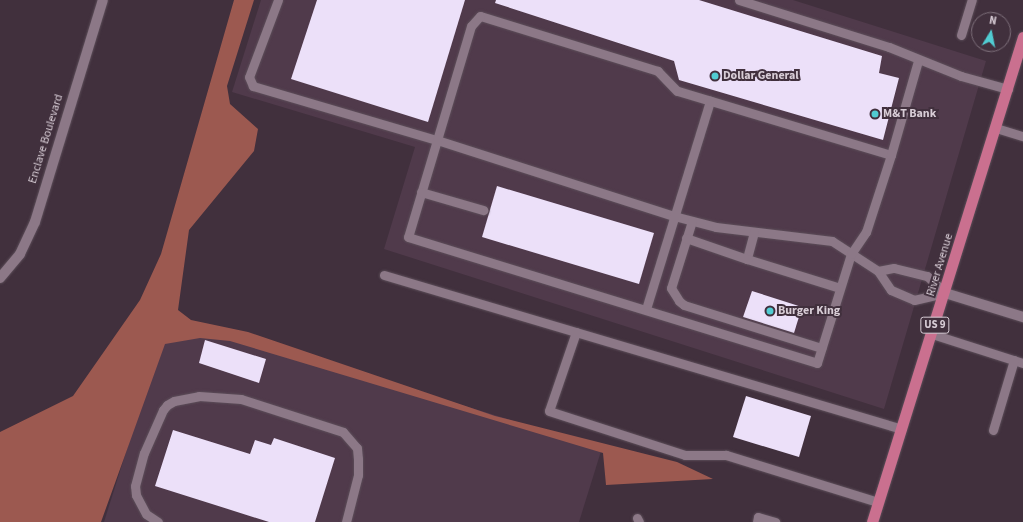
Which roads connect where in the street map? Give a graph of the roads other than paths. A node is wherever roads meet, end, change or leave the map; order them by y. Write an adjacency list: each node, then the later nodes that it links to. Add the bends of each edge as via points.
1 (102, 0): 24 (street, Enclave Boulevard, via 35,222 20,254)
2 (278, 0): 12 (lane, via 249,77 253,86)
3 (738, 0): 7 (lane, via 889,47)
4 (972, 0): 5 (lane)
5 (961, 35)
6 (1023, 37): 8 (highway, River Avenue / US 9)
7 (918, 61): 8 (lane, via 961,76); 13 (lane)
8 (1008, 88): 10 (highway, River Avenue / US 9)
9 (710, 101): 12 (lane, via 677,91 658,71 480,16 471,26); 13 (lane); 16 (lane)
10 (996, 128): 11 (lane); 26 (highway, River Avenue / US 9)
11 (1023, 136)
12 (437, 140): 14 (lane); 16 (lane)
13 (891, 155): 20 (lane, via 866,232)
14 (421, 192): 15 (lane); 27 (lane, via 408,237)
15 (483, 210)
16 (674, 216): 17 (lane); 27 (lane)
17 (692, 221): 18 (lane); 19 (lane)
18 (754, 232): 20 (lane, via 832,241); 21 (lane)
19 (686, 238): 21 (lane); 31 (lane, via 671,288 684,305)
20 (851, 254): 22 (lane); 25 (lane)
21 (747, 259): 25 (lane)
22 (878, 271): 26 (lane, via 894,268 927,276); 26 (lane, via 891,290 914,300)
23 (384, 275): 29 (lane)
24 (0, 278)
25 (840, 288): 31 (lane)
26 (945, 293): 28 (street); 30 (highway, River Avenue / US 9)
27 (646, 309): 31 (lane, via 817,363)
28 (1023, 317)
29 (576, 332): 33 (lane); 35 (lane, via 549,412 685,455 726,455)
30 (932, 334): 32 (lane); 33 (highway, River Avenue / US 9)
31 (821, 348)
32 (1019, 361): 34 (lane)
33 (902, 429): 35 (highway, River Avenue / US 9)
34 (993, 430)
35 (878, 502): 40 (highway, River Avenue / US 9)
36 (158, 522): 37 (lane, via 146,514 136,495 135,486 144,453 162,410 174,401 199,396 241,399 343,432 357,448 358,459 358,475)
37 (346, 522)
38 (757, 522): 39 (lane, via 758,517)
39 (774, 522)
40 (872, 522)

